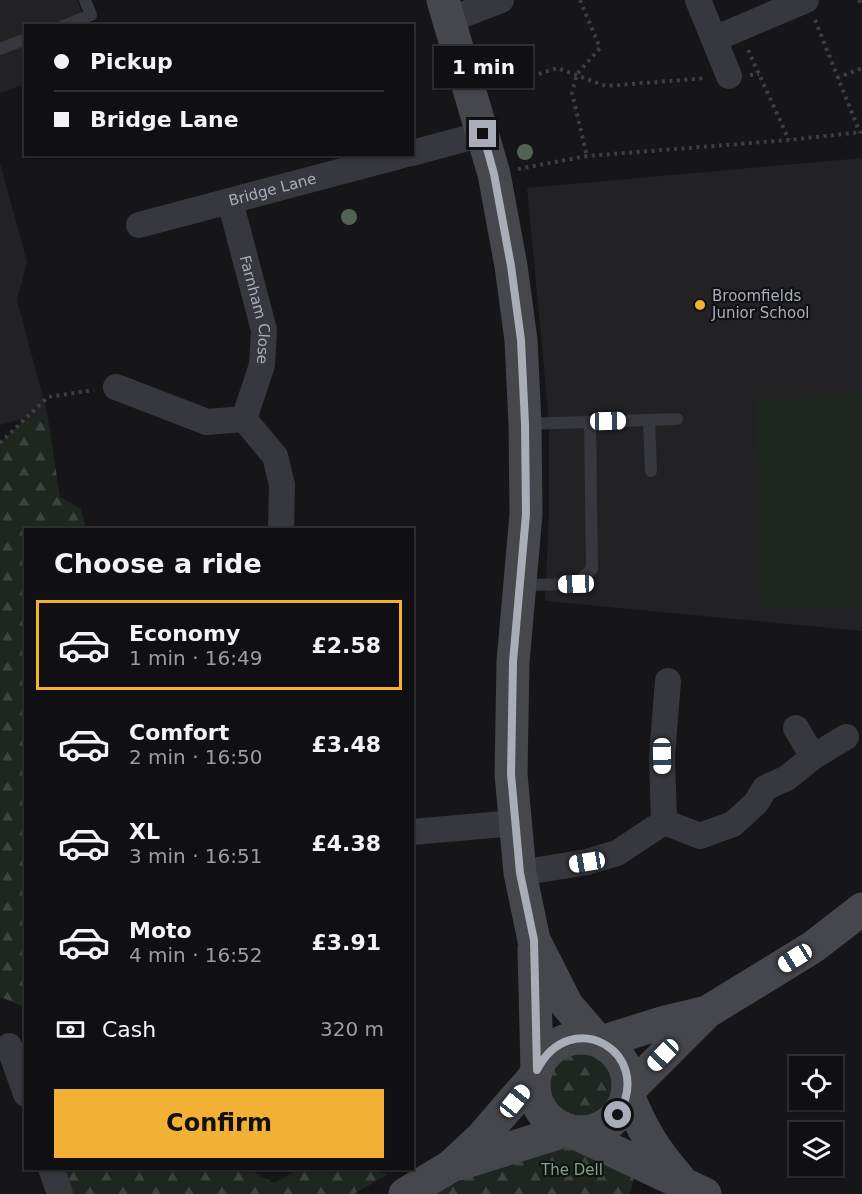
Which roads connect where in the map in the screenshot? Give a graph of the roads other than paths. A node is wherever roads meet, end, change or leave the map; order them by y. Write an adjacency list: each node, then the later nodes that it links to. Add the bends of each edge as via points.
1 (85, 0): 6 (lane, via 91,15)
2 (501, 0): 5 (street)
3 (698, 0): 7 (street)
4 (808, 5): 7 (street)
5 (446, 10): 11 (street)
6 (68, 24)
7 (714, 39): 10 (street)
8 (24, 40): 9 (lane)
9 (0, 49)
10 (729, 76)
11 (483, 134): 12 (street); 21 (street, via 511,266 521,340)
12 (414, 152)
13 (399, 156): 14 (street, Bridge Lane)
14 (230, 201): 15 (street, Bridge Lane); 17 (street, Farnham Close, via 264,330 262,364)
15 (139, 225)
16 (116, 387): 17 (street, via 207,422)
17 (244, 419): 23 (street, via 275,456 282,485)
18 (677, 419): 19 (lane)
19 (649, 420): 20 (lane); 22 (lane)
20 (590, 422): 21 (lane); 24 (lane, via 592,569 576,584)
21 (525, 424): 24 (street, via 526,514)
22 (651, 471)
23 (281, 528)
24 (520, 585): 30 (street, via 513,673)
25 (668, 681): 29 (street, via 662,756)
26 (796, 728): 28 (street)
27 (846, 737): 28 (street)
28 (813, 757): 29 (street, via 787,778 765,788 734,824 700,836)
29 (664, 822): 32 (street, via 617,853)
30 (514, 823): 31 (street); 32 (street)
31 (414, 832)
32 (520, 873): 34 (street)
33 (862, 909): 35 (street, via 813,947)
34 (534, 940): 36 (street, via 567,1005); 38 (street)
35 (707, 1012): 36 (street); 40 (street)
36 (599, 1042): 38 (street, via 585,1038 561,1043 542,1059); 40 (street, via 625,1066)
37 (9, 1046): 39 (street)
38 (536, 1073): 41 (street, via 534,1086 544,1114); 42 (street)
39 (24, 1088)
40 (628, 1093): 41 (street, via 618,1115 608,1124 597,1130); 44 (street, via 657,1154)
41 (569, 1131): 42 (street); 44 (street)
42 (452, 1166): 46 (street)
43 (52, 1170): 45 (street)
44 (693, 1188)
45 (60, 1194)
46 (405, 1194)

